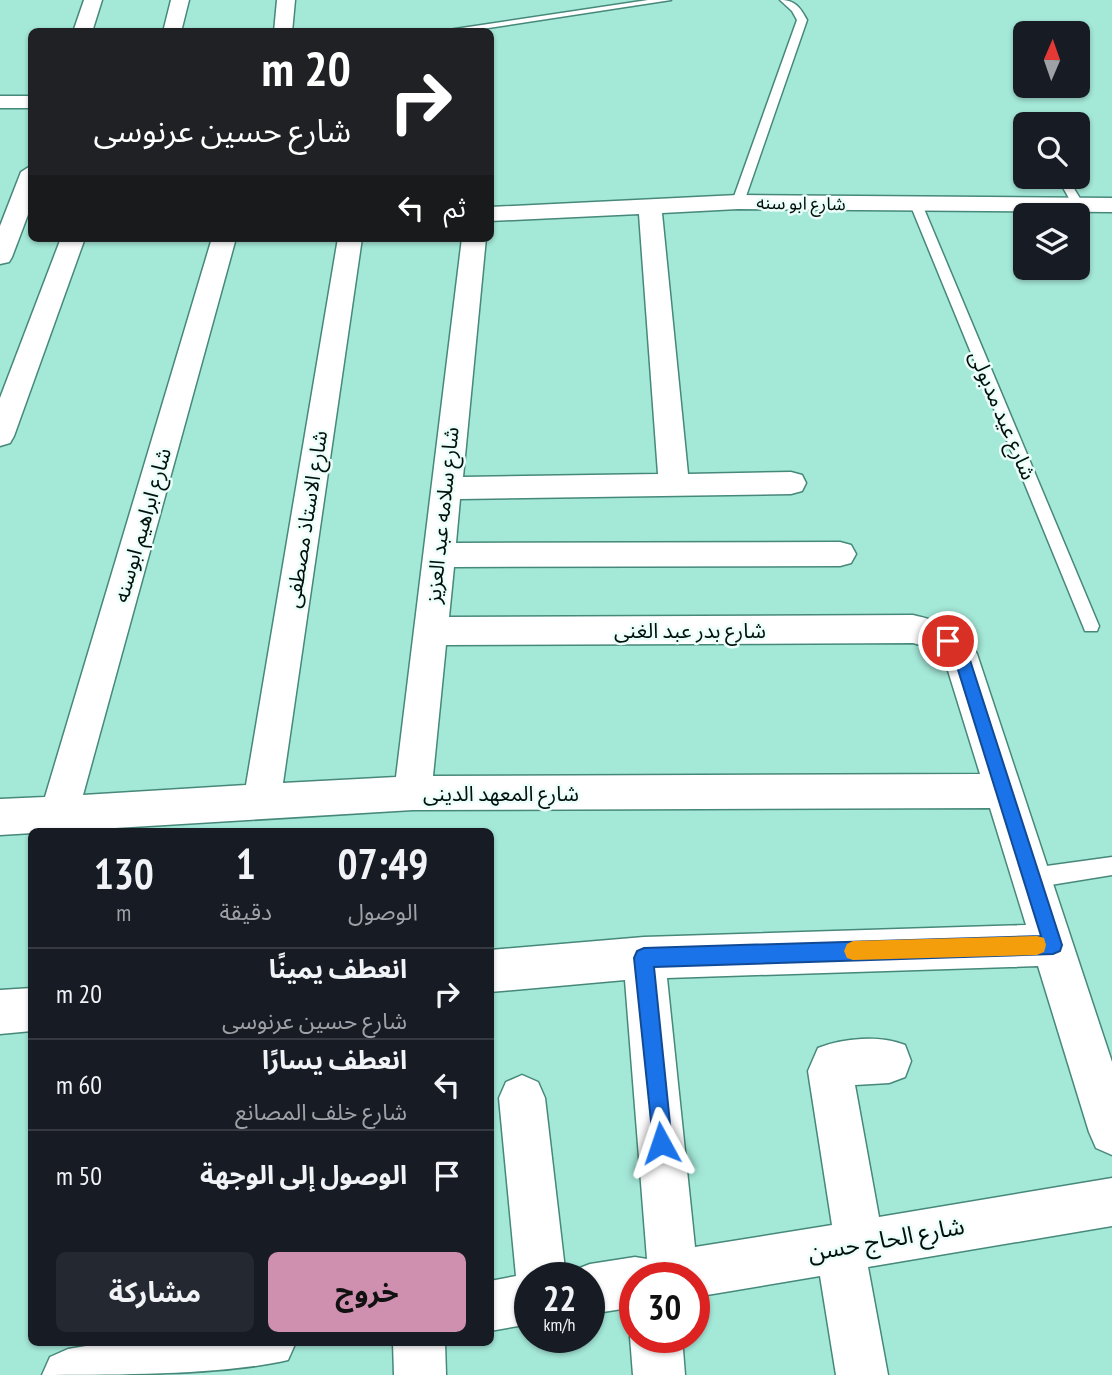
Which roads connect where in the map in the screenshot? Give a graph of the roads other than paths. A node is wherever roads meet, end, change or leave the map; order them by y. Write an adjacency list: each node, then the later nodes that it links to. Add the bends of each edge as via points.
1 (93, 0): 6 (street)
2 (180, 0): 7 (street)
3 (286, 0): 8 (street)
4 (667, 0): 9 (lane)
5 (785, 0): 13 (lane, via 802,20)
6 (83, 28)
7 (173, 28)
8 (283, 28)
9 (468, 28)
10 (0, 102): 11 (street)
11 (28, 102)
12 (28, 185): 20 (street)
13 (738, 202): 14 (street, شارع ابو سنه); 18 (street, شارع ابو سنه)
14 (916, 204): 15 (street, شارع ابو سنه); 32 (lane, شارع عيد مدبولى)
15 (1013, 205)
16 (1090, 205): 17 (street, شارع ابو سنه)
17 (1112, 205)
18 (650, 206): 19 (street, شارع ابو سنه); 28 (street)
19 (494, 214)
20 (14, 232): 25 (street)
21 (72, 242): 26 (street)
22 (223, 242): 37 (street, شارع ابراهيم ابوسنه)
23 (349, 242): 36 (street, شارع الاستاذ مصطفى)
24 (474, 242): 29 (street, شارع سلامه عبد العزيز)
25 (0, 257)
26 (0, 436)
27 (791, 483): 28 (street)
28 (674, 485): 29 (street)
29 (445, 488): 31 (street, شارع سلامه عبد العزيز)
30 (840, 554): 31 (street)
31 (438, 555): 33 (street, شارع سلامه عبد العزيز)
32 (1091, 626)
33 (429, 631): 34 (street, شارع بدر عبد الغنى, via 913,629 932,633 960,654); 35 (street, شارع سلامه عبد العزيز)
34 (1003, 791): 35 (street, شارع المعهد الدينى); 40 (street)
35 (413, 793): 36 (street, شارع المعهد الدينى)
36 (262, 800): 37 (street, شارع المعهد الدينى)
37 (59, 812): 38 (street, شارع المعهد الدينى)
38 (0, 817)
39 (1112, 866): 40 (lane)
40 (1032, 878): 41 (street)
41 (1053, 945): 42 (street); 48 (street)
42 (644, 958): 43 (street); 52 (street)
43 (494, 971)
44 (28, 1009): 45 (street)
45 (0, 1012)
46 (889, 1061): 50 (street, via 834,1064 830,1071)
47 (522, 1098): 51 (street)
48 (1112, 1132)
49 (1112, 1202): 50 (street, شارع الحاج حسن)
50 (850, 1245): 53 (street, شارع الحاج حسن); 62 (street)
51 (539, 1262)
52 (655, 1262)
53 (710, 1269)
54 (514, 1302): 55 (street)
55 (494, 1305)
56 (241, 1346): 59 (street)
57 (419, 1346): 60 (street)
58 (657, 1353): 61 (street)
59 (102, 1365)
60 (420, 1375)
61 (659, 1375)
62 (862, 1375)

